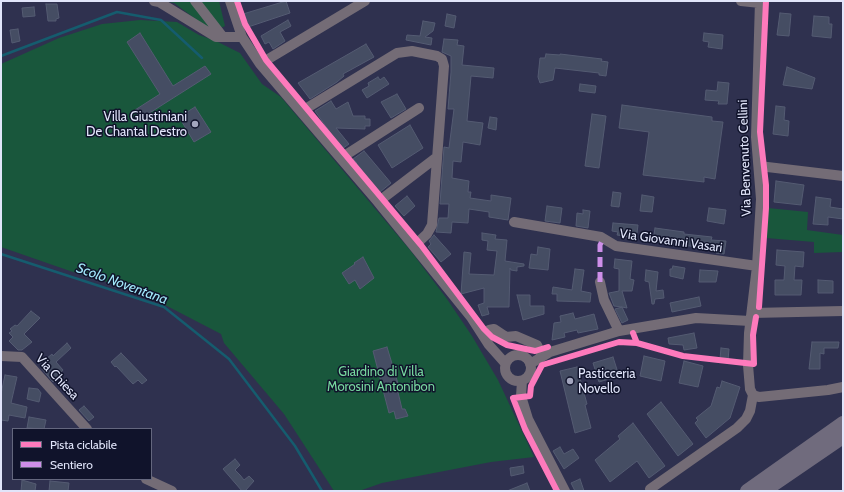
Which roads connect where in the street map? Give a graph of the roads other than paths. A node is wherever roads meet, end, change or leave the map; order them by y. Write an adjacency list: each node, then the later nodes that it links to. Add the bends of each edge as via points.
1 (154, 1): 7 (street, via 216,37)
2 (195, 1): 7 (street)
3 (230, 1): 8 (street)
4 (365, 1): 9 (street)
5 (741, 1): 6 (street, Via Benvenuto Cellini)
6 (760, 2): 14 (street, Via Benvenuto Cellini, via 755,108)
7 (223, 37): 8 (street)
8 (242, 37): 9 (street)
9 (260, 64): 11 (street)
10 (419, 108): 13 (street)
11 (302, 111): 12 (street, via 397,53 412,51 440,57 444,66); 13 (street)
12 (437, 157): 16 (street); 18 (street, via 432,224 427,234)
13 (341, 158): 16 (street)
14 (759, 166): 15 (street); 19 (street, Via Benvenuto Cellini)
15 (843, 176)
16 (378, 202): 18 (street)
17 (514, 222): 19 (street, Via Giovanni Vasari, via 600,237 616,246)
18 (414, 246): 24 (street)
19 (757, 266): 22 (street, Via Benvenuto Cellini)
20 (600, 282): 23 (street, via 604,300)
21 (843, 311): 22 (street)
22 (751, 317): 23 (street, via 696,318); 31 (street, Via Benvenuto Cellini, via 748,364 750,389)
23 (619, 331): 26 (street)
24 (483, 335): 26 (street, via 494,328 506,337 516,336 537,345); 27 (street)
25 (1, 356): 33 (street, Via Chiesa, via 22,357)
26 (542, 356): 28 (street)
27 (505, 363): 28 (street, via 511,356 516,355 524,357); 29 (street, via 505,372 509,379)
28 (530, 364): 29 (street, via 530,372)
29 (522, 381): 38 (street, via 521,396 528,418)
30 (843, 387): 31 (street, via 759,397)
31 (753, 394): 36 (street, via 748,415 737,428)
32 (843, 423): 39 (highway)
33 (87, 428)
34 (843, 437): 40 (highway)
35 (148, 480): 37 (street)
36 (650, 489)
37 (172, 491)
38 (565, 491)
39 (747, 491)
40 (764, 491)

